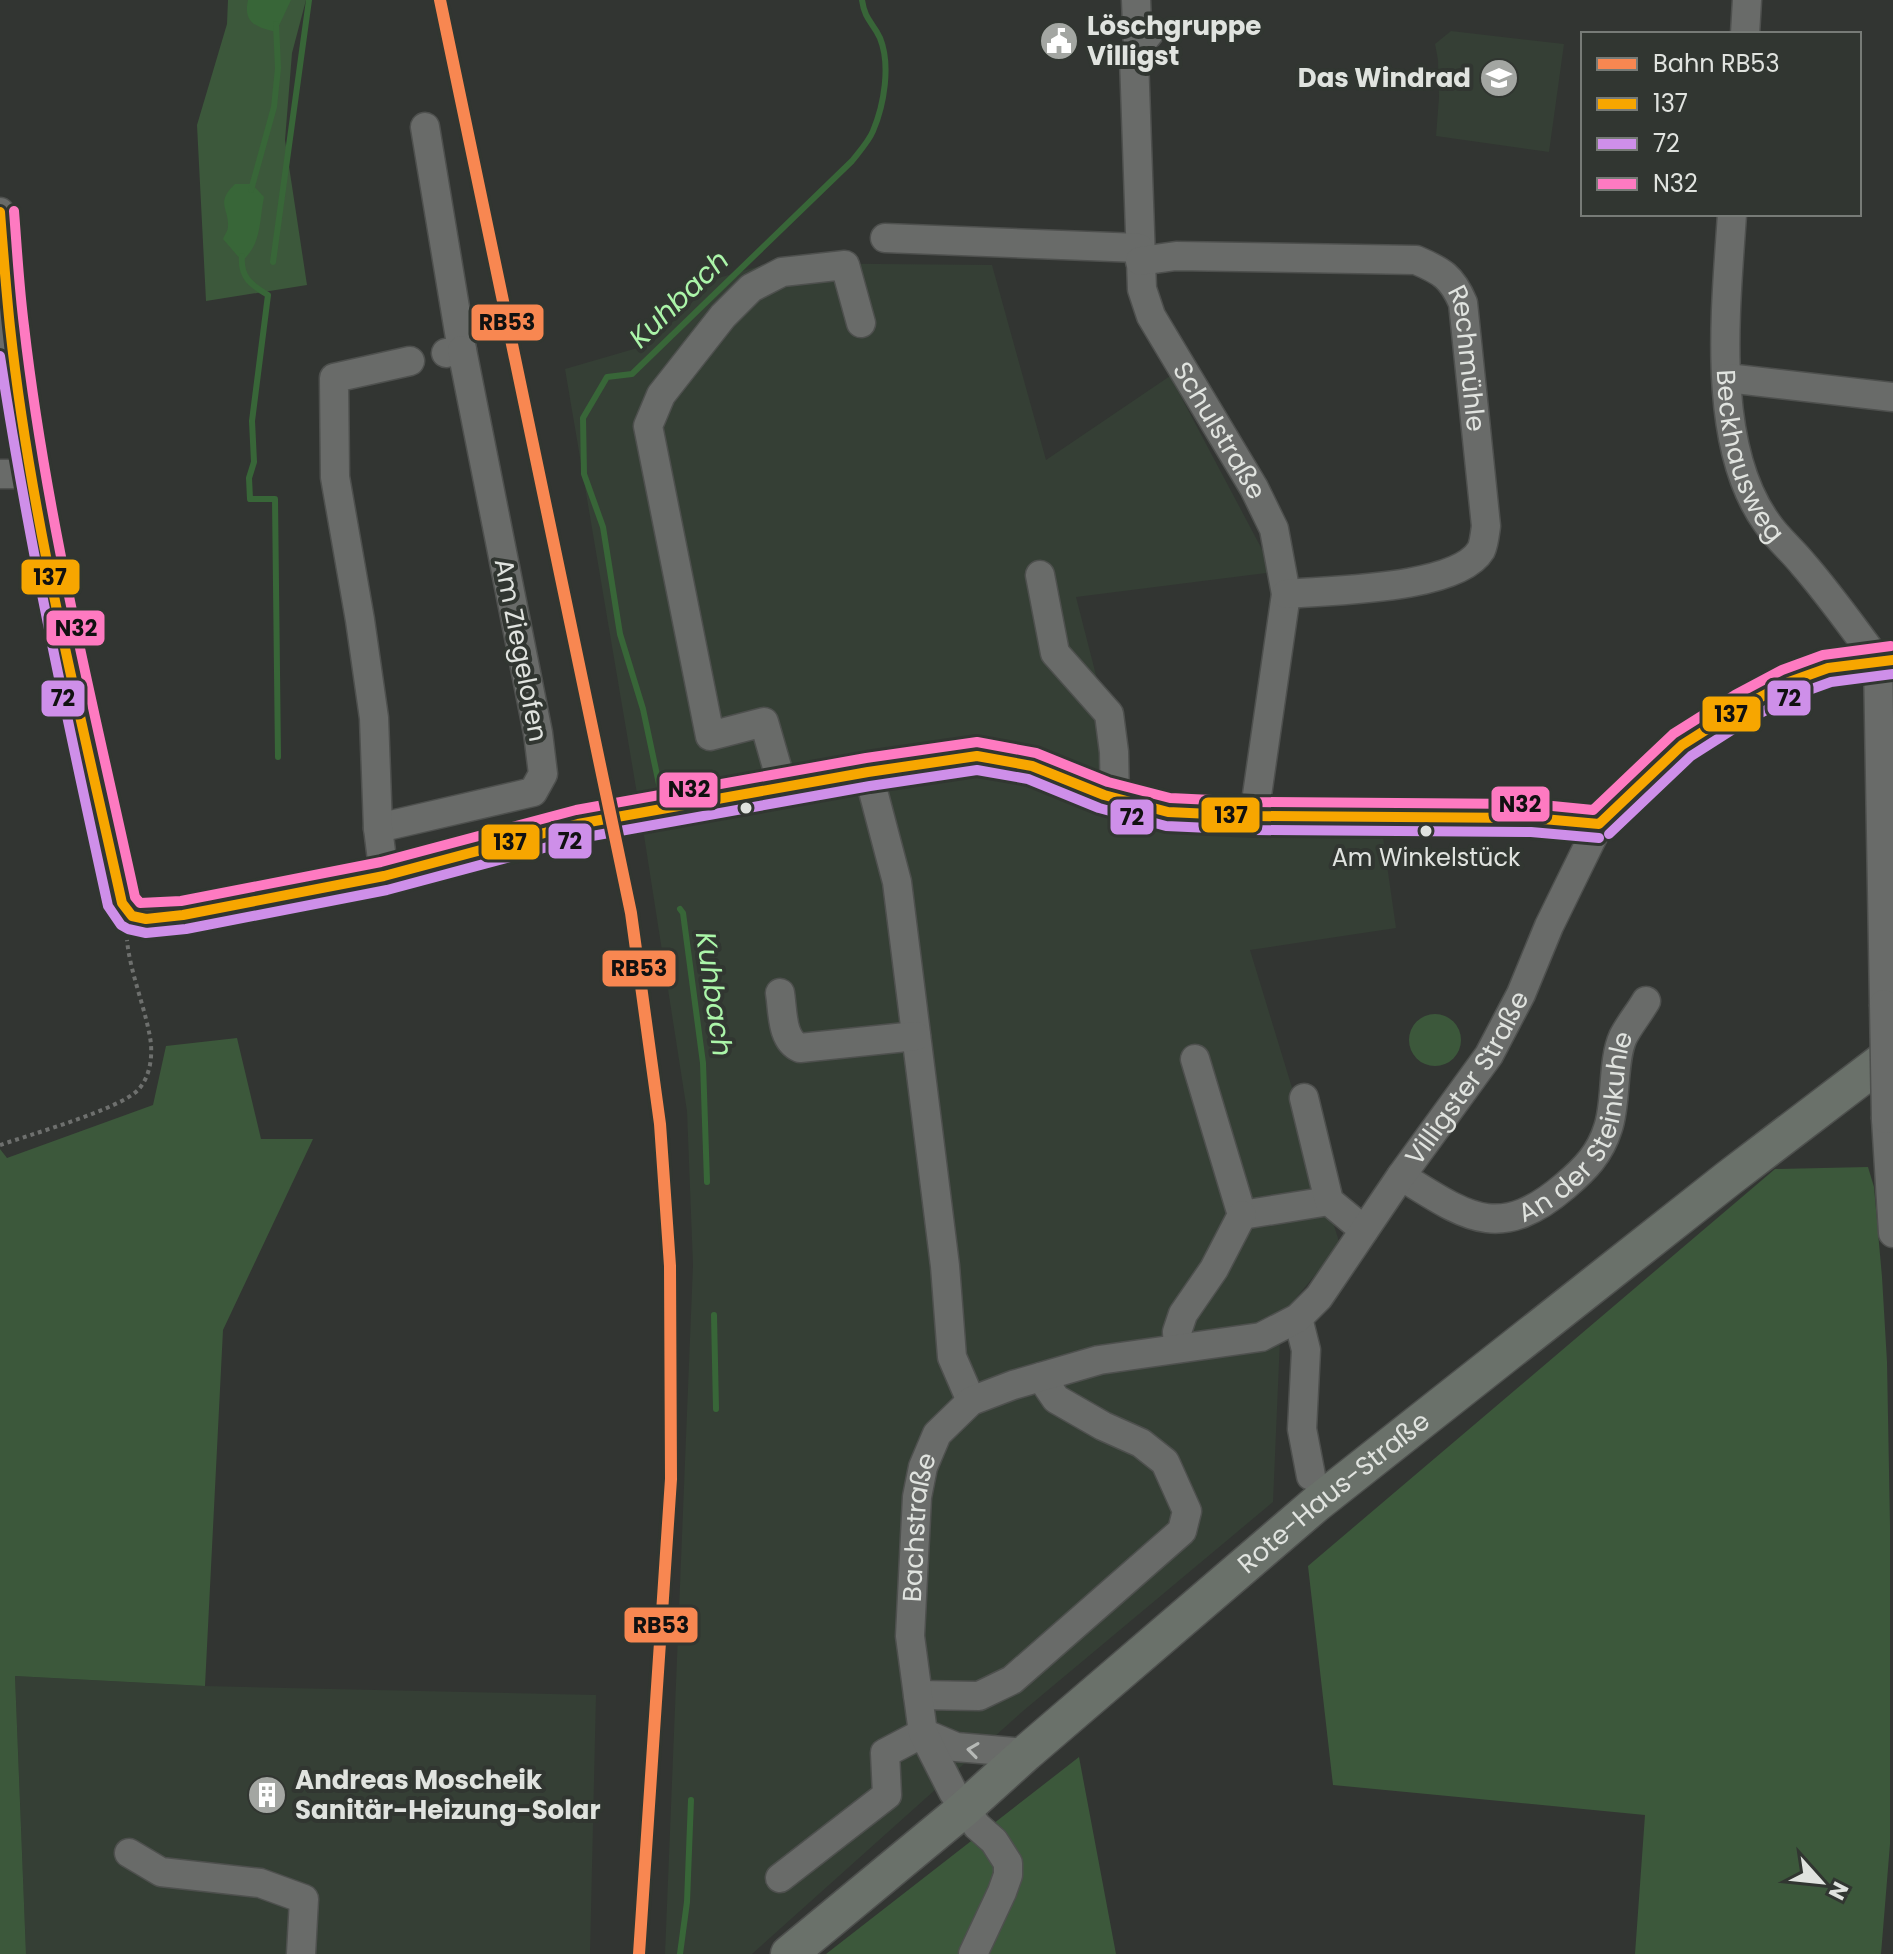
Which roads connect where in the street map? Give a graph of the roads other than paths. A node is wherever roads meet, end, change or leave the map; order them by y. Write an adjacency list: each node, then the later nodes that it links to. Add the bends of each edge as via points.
1 (1136, 0): 8 (street, Schulstraße, via 1144,40 1134,58)
2 (1747, 0): 3 (street)
3 (1745, 32)
4 (425, 127): 23 (street, Am Ziegelofen, via 454,352 543,774 533,792)
5 (0, 212): 14 (street, via 10,328)
6 (1732, 216): 11 (street, Beckhausweg)
7 (885, 238): 8 (street)
8 (1140, 254): 16 (street, Schulstraße, via 1142,289 1151,316 1274,529); 16 (street, Rechmühle, via 1416,260 1455,284 1463,303 1486,526 1482,549 1441,576 1399,585)
9 (861, 323): 19 (street, via 845,265 782,272 751,288 723,316 661,395 648,426 710,736 764,722)
10 (410, 361): 23 (street, via 334,378 335,477 374,718)
11 (1727, 378): 12 (street); 17 (street, Beckhausweg, via 1731,435 1746,484 1766,523)
12 (1893, 397)
13 (0, 474): 14 (street)
14 (32, 474): 24 (street, via 111,857 122,903 132,916 183,915)
15 (1040, 575): 20 (street, via 1055,653 1109,714)
16 (1286, 594): 21 (street, Schulstraße)
17 (1885, 660): 22 (street, Villigster Straße, via 1828,668 1742,707 1682,745); 31 (street, bridge)
18 (868, 772): 19 (street); 20 (street, via 960,757 998,758); 27 (street, via 897,882)
19 (783, 788): 24 (street, via 578,824)
20 (1115, 798): 21 (street, via 1168,812)
21 (1254, 816): 22 (street, via 1532,818)
22 (1599, 824): 32 (street, Villigster Straße, via 1489,1055)
23 (378, 828): 24 (street)
24 (384, 876)
25 (780, 993): 27 (street, via 787,1034 800,1048)
26 (1646, 1001): 32 (street, An der Steinkuhle, via 1622,1039 1609,1128 1592,1163 1548,1201 1514,1218 1486,1220 1450,1207)
27 (916, 1036): 40 (street, via 952,1357)
28 (1893, 1053): 44 (main road, Rote-Haus-Straße, via 1316,1504)
29 (1195, 1059): 34 (street)
30 (1304, 1098): 33 (street)
31 (1889, 1133): 36 (street)
32 (1401, 1176): 35 (street, Villigster Straße)
33 (1329, 1201): 34 (street); 35 (street)
34 (1242, 1215): 38 (street, via 1183,1314)
35 (1364, 1230): 37 (street, Villigster Straße, via 1319,1297)
36 (1893, 1233)
37 (1298, 1318): 38 (street, Villigster Straße, via 1261,1337); 41 (street, via 1306,1350 1302,1429)
38 (1178, 1348): 39 (street, Villigster Straße, via 1099,1360)
39 (1041, 1377): 40 (street, Villigster Straße); 42 (street, via 1056,1399 1141,1443 1165,1462 1187,1511 1182,1531 1012,1680 979,1696)
40 (971, 1401): 42 (street, Bachstraße, via 937,1434 917,1497 910,1636)
41 (1311, 1476)
42 (918, 1695): 43 (street, Bachstraße)
43 (923, 1733): 44 (street, one-way to 43, via 956,1747); 45 (street, Bachstraße); 47 (street, via 885,1753 887,1795)
44 (1026, 1753): 45 (main road, Rote-Haus-Straße)
45 (964, 1809): 49 (main road, Rote-Haus-Straße); 50 (street, Bachstraße, via 1008,1863 1002,1892)
46 (129, 1853): 48 (street, via 161,1872 260,1883 304,1899)
47 (780, 1878)
48 (301, 1954)
49 (789, 1954)
50 (973, 1954)

